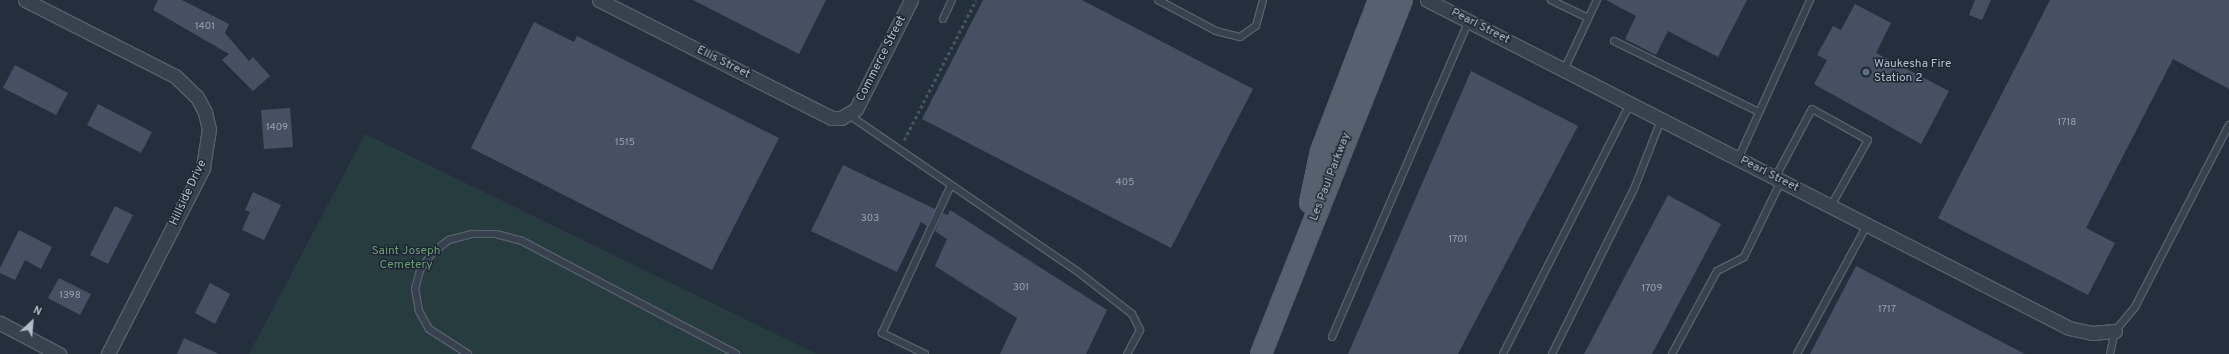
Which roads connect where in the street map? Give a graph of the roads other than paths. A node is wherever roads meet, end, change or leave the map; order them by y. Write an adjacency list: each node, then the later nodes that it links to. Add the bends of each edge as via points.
1 (25, 0): 33 (street, Hillside Drive, via 174,76 197,97 205,112 209,129 203,168)
2 (599, 0): 20 (street, Ellis Street, via 832,118)
3 (911, 0): 20 (street, Commerce Street, via 856,109)
4 (952, 0): 14 (lane)
5 (1158, 0): 6 (lane, via 1216,31 1240,37 1256,26)
6 (1263, 0)
7 (1379, 0): 28 (main road, via 1321,151)
8 (1402, 0): 28 (main road, Les Paul Parkway)
9 (1427, 0): 15 (street, Pearl Street)
10 (1551, 0): 13 (lane)
11 (1597, 0): 13 (lane)
12 (1810, 0): 19 (lane)
13 (1588, 18): 17 (lane)
14 (943, 19)
15 (1469, 21): 17 (street, Pearl Street); 31 (lane)
16 (1614, 41): 19 (lane)
17 (1564, 70): 18 (street, Pearl Street)
18 (1630, 104): 21 (street, Pearl Street); 39 (lane)
19 (1759, 112): 23 (lane)
20 (849, 116): 25 (lane)
21 (1661, 120): 23 (street, Pearl Street); 40 (lane, via 1634,190)
22 (2229, 125): 30 (lane, via 2135,307)
23 (1738, 159): 24 (street, Pearl Street)
24 (1778, 179): 26 (street, Pearl Street); 26 (lane, via 1812,109 1868,140); 41 (lane, via 1744,256 1717,270)
25 (951, 185): 36 (lane, via 882,332); 37 (lane, via 1077,271 1132,314 1140,330)
26 (1831, 207): 27 (street, Pearl Street)
27 (1867, 225): 30 (street, Pearl Street, via 2069,328 2092,333); 42 (lane)
28 (1298, 260): 38 (main road, Les Paul Parkway)
29 (0, 323): 32 (street)
30 (2115, 331): 43 (lane)
31 (1332, 336)
32 (59, 354)
33 (108, 354)
34 (468, 354): 35 (lane, via 429,329 419,311 415,289 420,270 433,252 450,240 472,234 496,234 522,241)
35 (736, 354)
36 (925, 354)
37 (1127, 354)
38 (1261, 354)
39 (1503, 354)
40 (1552, 354)
41 (1672, 354)
42 (1797, 354)
43 (2110, 354)

